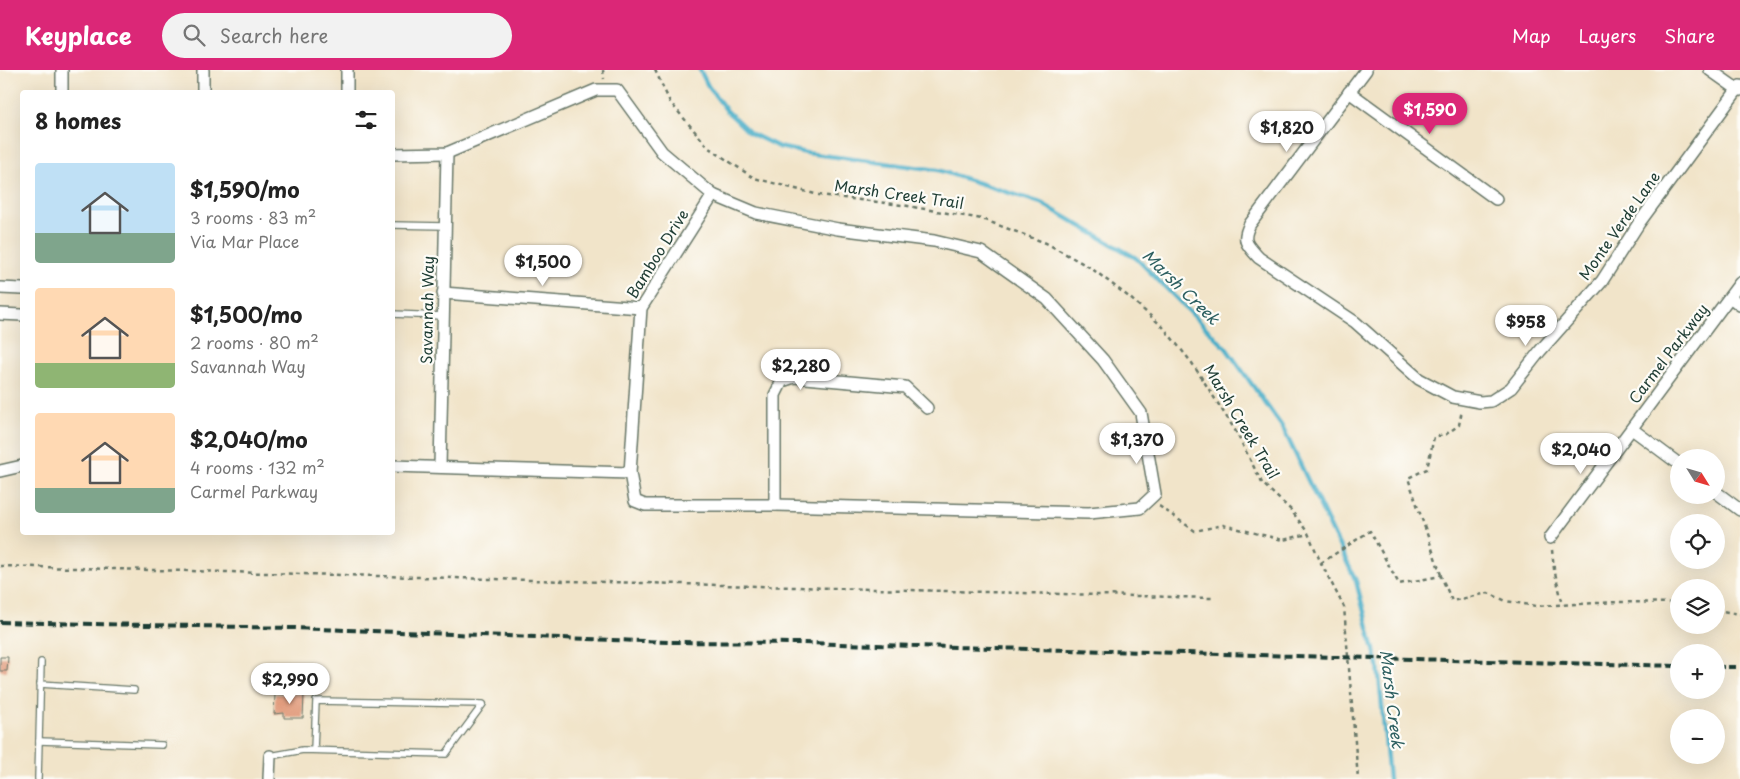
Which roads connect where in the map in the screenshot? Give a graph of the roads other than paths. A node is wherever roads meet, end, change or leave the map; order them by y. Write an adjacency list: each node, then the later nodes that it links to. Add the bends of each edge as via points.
1 (62, 70): 6 (street)
2 (203, 70): 7 (street)
3 (347, 70): 8 (street)
4 (1366, 70): 10 (street)
5 (1710, 70): 9 (street)
6 (62, 90)
7 (203, 90)
8 (347, 90)
9 (1739, 90): 10 (street, Monte Verde Lane, via 1639,224 1602,281 1511,388 1491,400 1480,402 1453,397 1419,379 1355,322 1259,258 1247,246 1245,234 1250,224)
10 (1349, 92): 14 (street)
11 (447, 153): 12 (street); 13 (street, via 596,90 616,90 662,152); 16 (street, Savannah Way)
12 (395, 154)
13 (713, 195): 23 (street, Bamboo Drive); 37 (street, via 756,213 838,229 934,241 981,252 1047,299 1103,360 1141,413 1155,494 1140,508 1089,513)
14 (1496, 199)
15 (395, 225): 16 (lane)
16 (445, 226): 20 (street, Savannah Way)
17 (1740, 283): 21 (street, Carmel Parkway)
18 (0, 288): 19 (street)
19 (20, 289)
20 (443, 293): 23 (street); 27 (street, Savannah Way)
21 (1730, 298): 22 (street); 29 (street, Carmel Parkway)
22 (1740, 305)
23 (641, 308): 35 (street, Bamboo Drive)
24 (0, 314): 26 (street)
25 (395, 314): 27 (lane)
26 (20, 315)
27 (443, 316): 33 (street, Savannah Way)
28 (926, 408): 37 (street, via 905,387 794,377 782,381 775,395)
29 (1632, 428): 30 (street); 39 (street, Carmel Parkway)
30 (1670, 457)
31 (20, 466): 34 (street)
32 (395, 466): 33 (street)
33 (440, 467): 35 (street)
34 (0, 471)
35 (630, 473): 37 (street, Bamboo Drive, via 635,501 645,504)
36 (1725, 499): 38 (street)
37 (774, 505)
38 (1740, 510)
39 (1550, 538)
40 (41, 662): 41 (lane)
41 (40, 684): 42 (lane); 43 (lane)
42 (134, 690)
43 (39, 741): 44 (lane); 47 (lane)
44 (162, 745)
45 (314, 750): 45 (lane, via 446,754 483,704 316,701); 46 (lane)
46 (270, 756): 48 (street)
47 (38, 779)
48 (269, 779)

